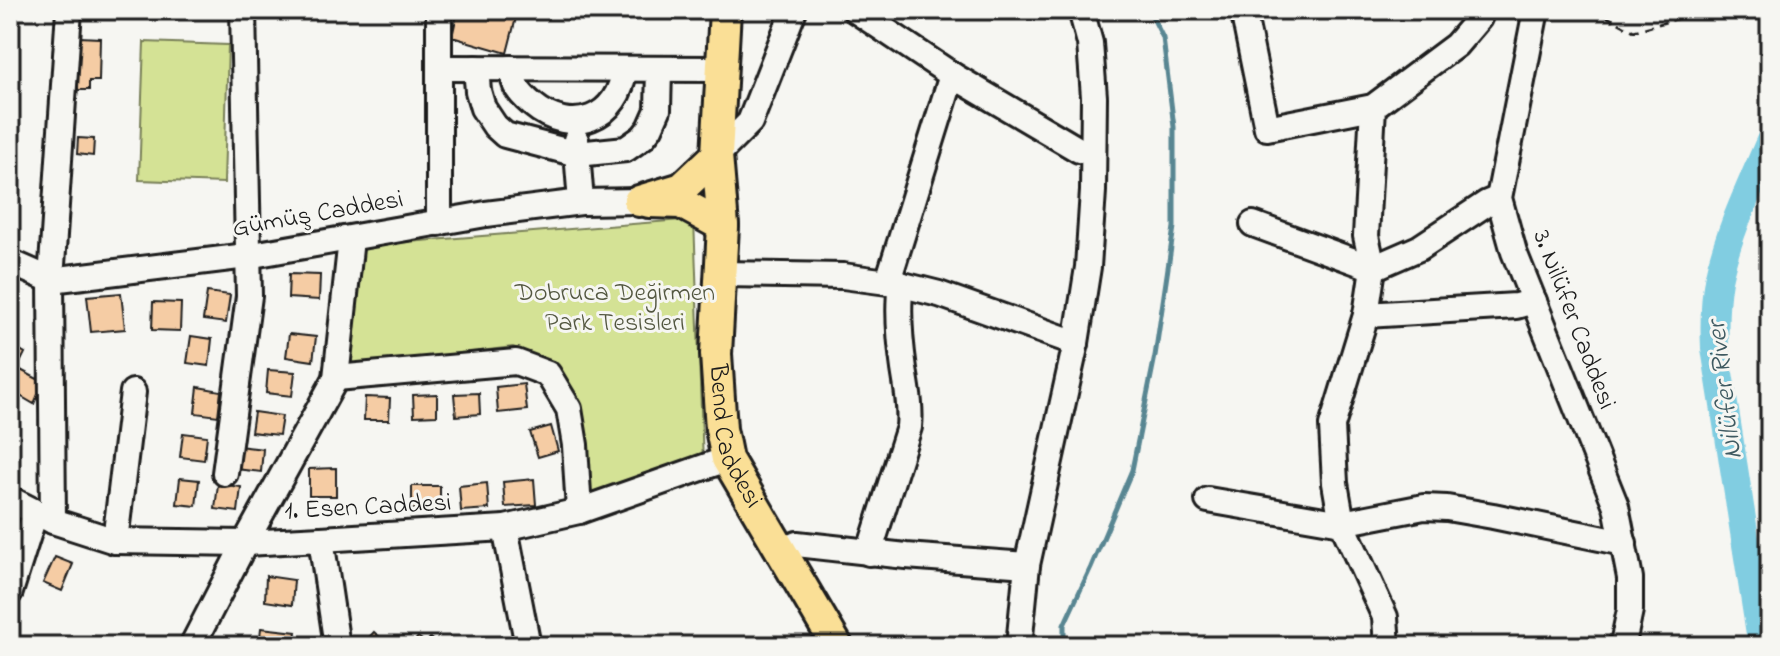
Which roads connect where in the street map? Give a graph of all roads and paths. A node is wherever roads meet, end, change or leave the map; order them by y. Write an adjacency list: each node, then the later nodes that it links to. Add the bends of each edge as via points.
1 (69, 10): 36 (street)
2 (243, 10): 32 (street)
3 (439, 10): 13 (street)
4 (725, 10): 18 (main road, Bend Caddesi)
5 (794, 10): 24 (street, via 750,122)
6 (855, 10): 19 (street)
7 (1081, 10): 22 (street, via 1093,70)
8 (1243, 10): 20 (street, via 1267,128)
9 (1482, 10): 20 (street, via 1456,45)
10 (1536, 10): 25 (street, 3. Nilüfer Caddesi)
11 (1594, 10): 12 (path, via 1634,31)
12 (1695, 10)
13 (439, 68): 14 (street); 28 (street)
14 (476, 68): 15 (street); 23 (street, via 483,108 505,135)
15 (511, 68): 16 (street); 21 (street, via 517,88 536,108 556,120)
16 (624, 69): 17 (street); 21 (street, via 611,105 598,116)
17 (659, 69): 18 (street); 23 (street, via 658,110 643,137 626,149)
18 (722, 69): 24 (main road, Bend Caddesi)
19 (952, 75): 22 (street, via 1079,150); 37 (street)
20 (1373, 107): 34 (street, via 1366,236)
21 (574, 122): 23 (street)
22 (1093, 152): 40 (street, via 1088,267)
23 (577, 154): 27 (street)
24 (717, 155): 26 (main road, via 682,188); 30 (main road, Bend Caddesi)
25 (1499, 198): 34 (street, via 1419,248); 38 (street, 3. Nilüfer Caddesi)
26 (639, 201): 27 (street, Gümüş Caddesi); 30 (main road, via 681,203)
27 (581, 202): 28 (street, Gümüş Caddesi)
28 (439, 223): 31 (street, Gümüş Caddesi)
29 (1253, 224): 34 (street)
30 (723, 226): 35 (main road, Bend Caddesi)
31 (351, 239): 32 (street, Gümüş Caddesi); 41 (street)
32 (247, 256): 36 (street, Gümüş Caddesi); 44 (street, via 249,296)
33 (10, 262): 36 (street)
34 (1373, 268): 39 (street)
35 (720, 274): 37 (street, via 843,276); 43 (main road, Bend Caddesi, via 716,354)
36 (51, 280): 48 (street)
37 (894, 283): 40 (street); 56 (street, via 909,427)
38 (1534, 301): 39 (street); 54 (street, 3. Nilüfer Caddesi, via 1616,506)
39 (1366, 315): 49 (street, via 1332,426)
40 (1076, 343): 57 (street)
41 (336, 378): 47 (street, via 516,362 548,374 569,409); 53 (street)
42 (133, 392): 52 (street)
43 (727, 459): 47 (street, 1. Esen Caddesi); 55 (main road, Bend Caddesi)
44 (225, 473)
45 (10, 499): 48 (street, 1. Esen Caddesi)
46 (1208, 500): 49 (street)
47 (579, 511): 50 (street, 1. Esen Caddesi)
48 (44, 517): 52 (street, 1. Esen Caddesi); 58 (street)
49 (1342, 523): 54 (street, via 1424,507 1447,508); 64 (street, via 1385,617)
50 (505, 528): 51 (street, 1. Esen Caddesi); 62 (street)
51 (321, 539): 53 (street, 1. Esen Caddesi); 61 (street)
52 (115, 541): 53 (street, 1. Esen Caddesi)
53 (245, 543): 60 (street)
54 (1624, 543): 65 (street, 3. Nilüfer Caddesi, via 1630,610)
55 (781, 551): 56 (street, via 797,544); 59 (main road, Bend Caddesi)
56 (869, 553): 57 (street)
57 (1027, 565): 63 (street)
58 (10, 592)
59 (835, 645)
60 (192, 646)
61 (337, 646)
62 (528, 646)
63 (1019, 646)
64 (1387, 646)
65 (1620, 646)

